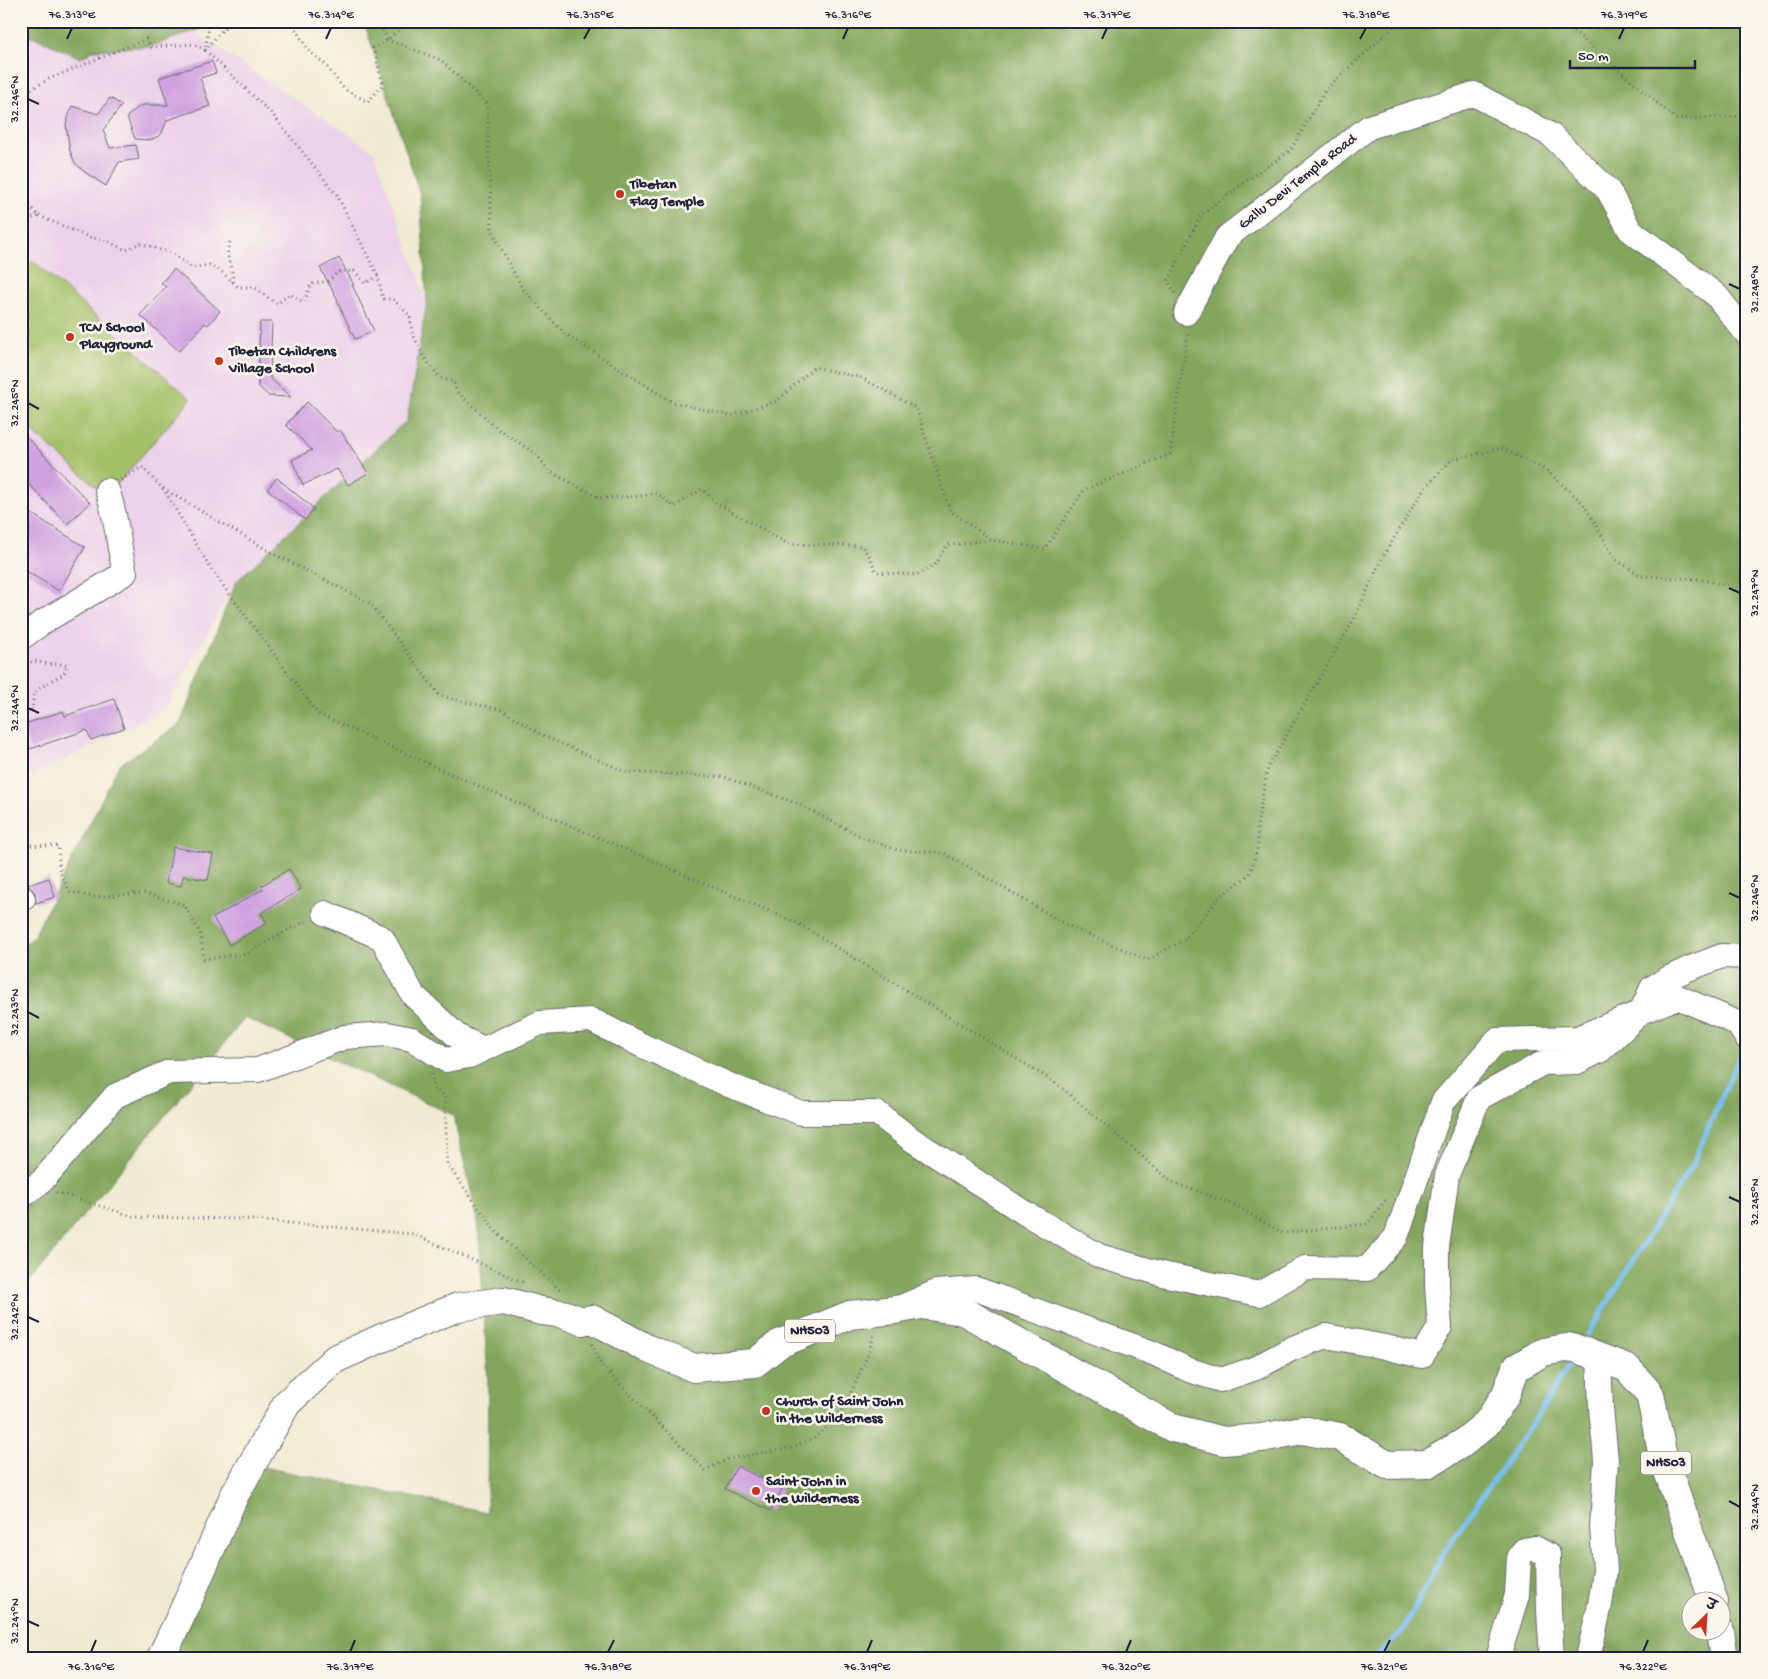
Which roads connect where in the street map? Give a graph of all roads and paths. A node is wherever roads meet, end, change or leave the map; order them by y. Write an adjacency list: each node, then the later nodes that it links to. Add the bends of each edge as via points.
1 (210, 21): 9 (path)
2 (229, 21): 9 (path)
3 (290, 21): 8 (path, via 310,52 325,64 344,89 368,102 383,84 373,48)
4 (378, 21): 8 (path)
5 (408, 21): 8 (path)
6 (1403, 21): 20 (path, Gallu Devi Temple Road, via 1326,89 1290,151 1201,216 1168,281)
7 (1562, 21): 11 (path, via 1676,119)
8 (388, 40): 24 (path, via 441,60 487,104 492,231 522,288 565,334 672,402 731,416 776,402 814,367 862,378 916,408 950,511)
9 (205, 50): 10 (path, via 194,44 151,47 146,39 49,79 28,91); 18 (path, via 273,115 337,195)
10 (21, 106)
11 (1747, 116)
12 (21, 131): 13 (path, via 25,156)
13 (21, 168)
14 (21, 188): 15 (path, via 25,201)
15 (39, 216): 16 (path); 19 (path, via 126,250 140,243 173,254 192,268 209,265)
16 (21, 222)
17 (230, 242): 19 (path, via 226,254 234,274)
18 (378, 276): 19 (path, via 365,283 354,271 338,272 328,281 311,284 304,302 290,294 278,304 254,287 238,287); 24 (path, via 383,299 393,299 410,316 412,332 423,356 440,378 454,382 456,391 498,429 536,454 549,471 600,498 657,493 674,507 702,489 715,502 788,544 862,546 876,572 917,575 935,565 947,545)
19 (233, 282)
20 (1186, 313): 21 (street, Gallu Devi Temple Road, via 1227,238 1369,127 1474,94 1551,135 1608,190 1630,230 1716,295); 24 (path, via 1189,334 1170,454 1084,490 1045,549)
21 (1747, 334)
22 (162, 488): 23 (path, via 142,466); 25 (path, via 274,554 370,603 440,696 502,710 544,736 626,772 724,777 796,803 862,837 897,850 944,854 1069,926 1147,960 1184,940 1219,898 1250,874 1258,846 1257,826 1268,767 1354,619 1380,560 1423,490 1451,460 1502,448 1547,471 1583,503 1616,560 1642,576 1697,580); 37 (path, via 211,569 318,714 799,924 1056,1083 1172,1182 1233,1204 1283,1233 1367,1224)
23 (108, 490): 26 (street, via 125,573)
24 (992, 540)
25 (1747, 589)
26 (21, 638)
27 (21, 665): 28 (path, via 34,662 67,664 64,674 34,693 32,710)
28 (21, 714)
29 (21, 845): 30 (path, via 58,846 60,873 70,892 94,897 144,894 184,905 200,933 204,959 246,954)
30 (325, 912): 34 (street, via 382,938 414,995 457,1036)
31 (1747, 957): 32 (street, via 1722,956 1671,977 1652,988)
32 (1641, 1012): 33 (street, via 1678,997 1737,1023); 34 (street, via 1577,1038 1497,1040 1442,1102 1396,1236 1367,1269 1305,1268 1259,1294 1162,1274 1099,1256 1023,1212 877,1113 801,1113 729,1085 591,1020 540,1023); 41 (street, via 1601,1050 1577,1062 1544,1063 1479,1098 1447,1174 1437,1247 1440,1327 1422,1356 1326,1336 1221,1380 976,1289 936,1292)
33 (1744, 1033)
34 (483, 1050): 35 (street)
35 (446, 1060): 36 (street, via 412,1039 387,1034 345,1037 258,1070 169,1072 115,1096); 40 (path, via 431,1068 433,1088 445,1096 448,1164 497,1233)
36 (42, 1181): 38 (street); 39 (path, via 44,1188 135,1217 244,1219 413,1234)
37 (1391, 1193)
38 (21, 1197)
39 (525, 1283)
40 (562, 1292)
41 (886, 1311): 42 (main road, NH503, via 850,1315 779,1344 755,1363 694,1368 648,1349 592,1319); 42 (path, via 845,1406 831,1424 814,1438 792,1448 728,1459 705,1470 601,1364); 43 (main road, NH503, via 921,1305 963,1311 1173,1428 1224,1441 1302,1430 1340,1437 1387,1465 1427,1464 1463,1443 1487,1423 1505,1396 1516,1368 1543,1352)
42 (582, 1321): 46 (main road, NH503, via 504,1301 458,1308 334,1359 288,1403 263,1445 234,1496)
43 (1587, 1353): 44 (main road, NH503, via 1627,1368 1650,1394 1664,1457); 49 (street, via 1601,1408 1606,1460 1602,1527 1605,1572)
44 (1711, 1592)
45 (1722, 1642): 50 (main road)
46 (161, 1658)
47 (1498, 1658): 48 (street, via 1517,1595 1519,1558 1524,1550 1535,1548 1548,1555)
48 (1552, 1658)
49 (1588, 1658)
50 (1724, 1658)

